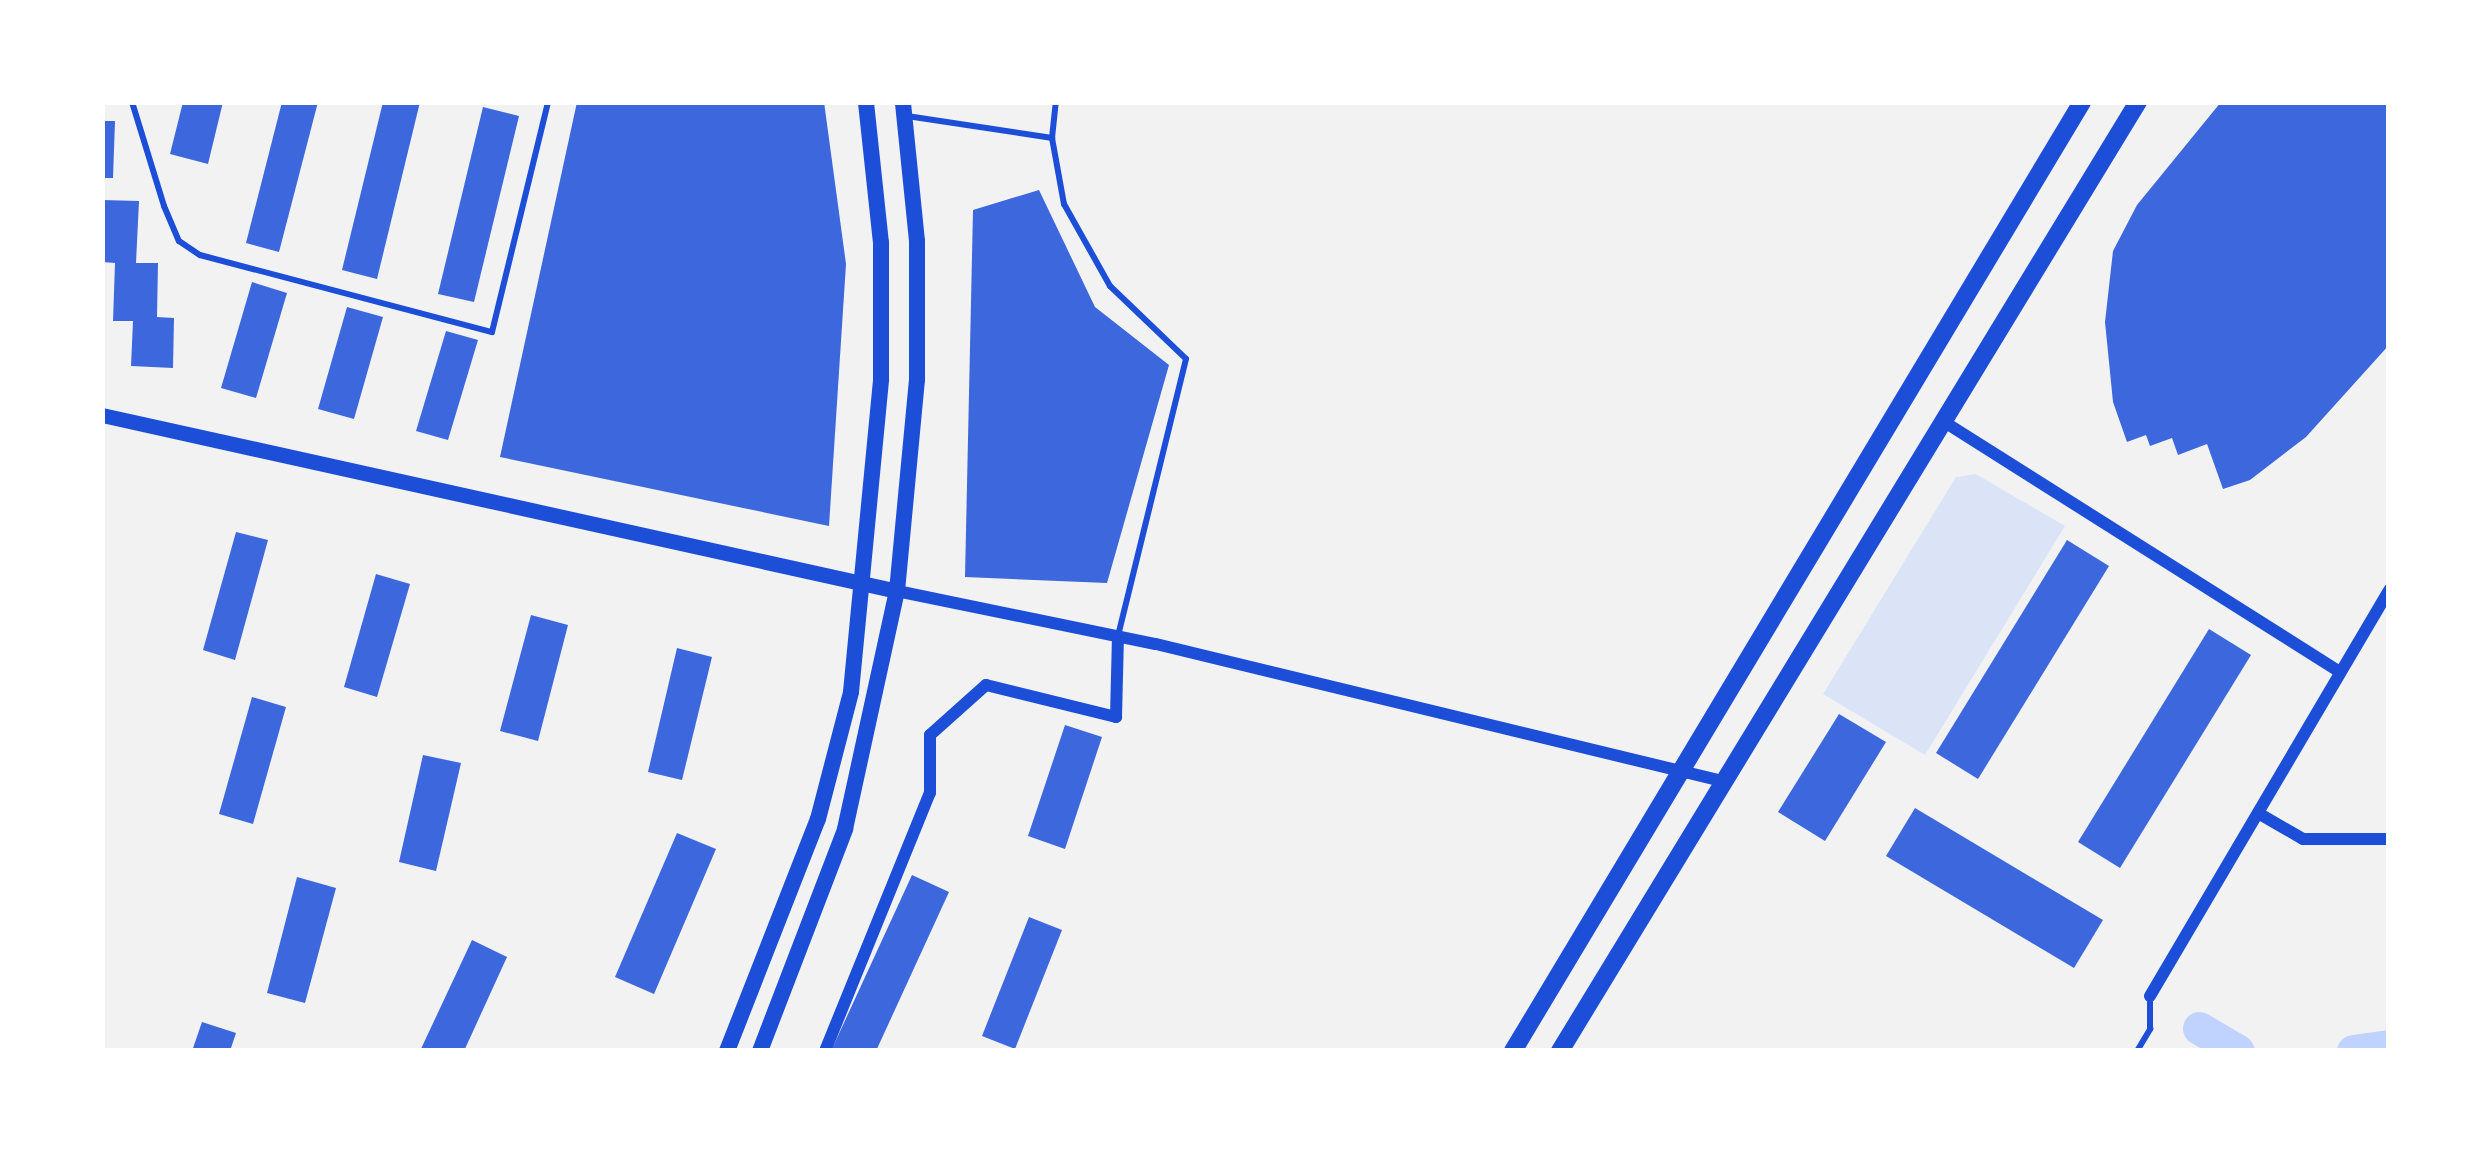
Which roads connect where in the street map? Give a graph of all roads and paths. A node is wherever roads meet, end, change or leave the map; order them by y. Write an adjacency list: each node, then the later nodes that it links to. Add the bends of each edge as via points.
1 (132, 102): 2 (lane, via 179,241 200,255 492,332)
2 (548, 102)
3 (866, 102): 11 (main road, via 881,243 881,379)
4 (1055, 102): 8 (lane)
5 (2082, 102): 16 (main road)
6 (2138, 102): 10 (main road)
7 (904, 109): 8 (lane); 13 (main road, via 917,380)
8 (1052, 138): 14 (lane, via 1064,205 1110,286 1186,359)
9 (102, 415): 11 (street)
10 (1946, 423): 15 (street); 17 (main road)
11 (865, 586): 13 (street); 21 (main road, via 851,692 818,820)
12 (2389, 590): 15 (street)
13 (897, 591): 14 (street); 22 (main road, via 845,829)
14 (1118, 636): 16 (street); 23 (street, via 1116,717 986,685 930,734 930,793)
15 (2340, 672): 18 (street)
16 (1682, 773): 17 (street); 24 (main road)
17 (1722, 781): 25 (main road)
18 (2258, 813): 19 (street, via 2302,839); 20 (street)
19 (2389, 839)
20 (2150, 996): 26 (lane, via 2150,1029)
21 (727, 1051)
22 (760, 1051)
23 (825, 1051)
24 (1513, 1051)
25 (1560, 1051)
26 (2137, 1051)

